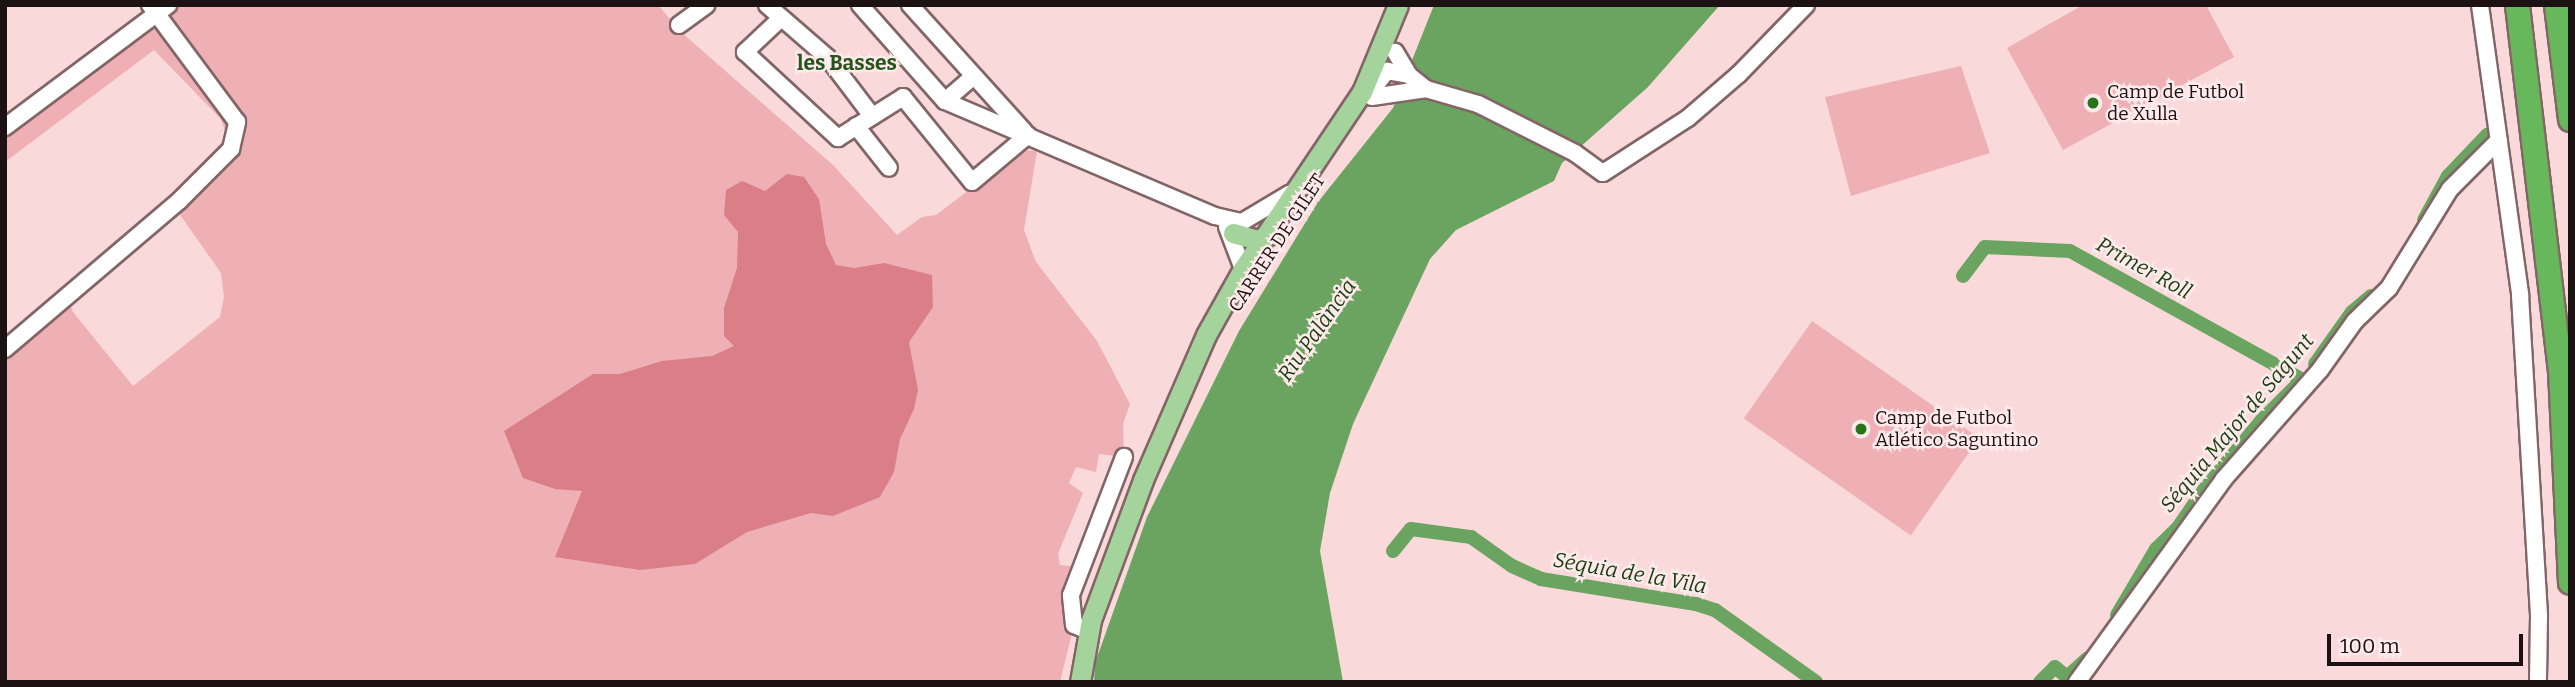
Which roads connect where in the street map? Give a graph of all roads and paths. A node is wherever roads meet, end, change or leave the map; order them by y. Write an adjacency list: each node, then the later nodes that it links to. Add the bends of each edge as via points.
1 (707, 5): 13 (street)
2 (767, 5): 12 (street)
3 (860, 5): 22 (street)
4 (910, 5): 18 (street)
5 (1398, 5): 14 (main road, CARRER DE GILET)
6 (1405, 5): 15 (main road, CARRER DE GILET)
7 (1806, 5): 19 (street, via 1688,118 1603,173 1575,153 1478,104)
8 (2480, 5): 28 (street)
9 (2517, 5): 38 (highway, via 2560,370)
10 (2556, 5): 24 (highway)
11 (158, 8): 26 (street); 36 (street, via 237,122 231,149 179,201)
12 (779, 20): 23 (street, via 828,58); 25 (street, via 745,52 838,138)
13 (680, 25)
14 (1392, 26): 16 (street, via 1384,62); 29 (main road, CARRER DE GILET, via 1362,92)
15 (1395, 51): 16 (main road, CARRER DE GILET); 17 (street)
16 (1387, 71): 17 (street); 20 (street); 21 (main road, CARRER DE GILET); 29 (street, via 1376,80 1341,135)
17 (1409, 75): 19 (street)
18 (973, 76): 22 (street); 27 (street)
19 (1426, 89): 20 (street)
20 (1403, 92): 21 (street)
21 (1372, 97): 31 (main road, CARRER DE GILET)
22 (945, 101): 27 (street)
23 (872, 116): 25 (street); 27 (street, via 903,97 972,182)
24 (2570, 119)
25 (856, 126): 30 (street)
26 (5, 127)
27 (1028, 135): 33 (street)
28 (2499, 140): 41 (street, via 2450,189 2389,288 2355,321 2320,370 2222,480); 42 (street, via 2519,295 2539,617)
29 (1323, 152): 32 (main road, CARRER DE GILET)
30 (889, 168)
31 (1322, 174): 34 (main road, via 1305,189 1275,232); 35 (main road, CARRER DE GILET)
32 (1302, 183): 33 (street); 34 (main road, CARRER DE GILET)
33 (1237, 228): 34 (main road); 35 (street)
34 (1264, 238): 35 (main road, via 1261,255)
35 (1245, 277): 39 (main road, CARRER DE GILET, via 1143,480)
36 (5, 349)
37 (1124, 457): 39 (street, via 1071,595 1074,625)
38 (2570, 582)
39 (1089, 631): 40 (main road, CARRER DE GILET)
40 (1080, 682)
41 (2077, 682)
42 (2538, 682)

